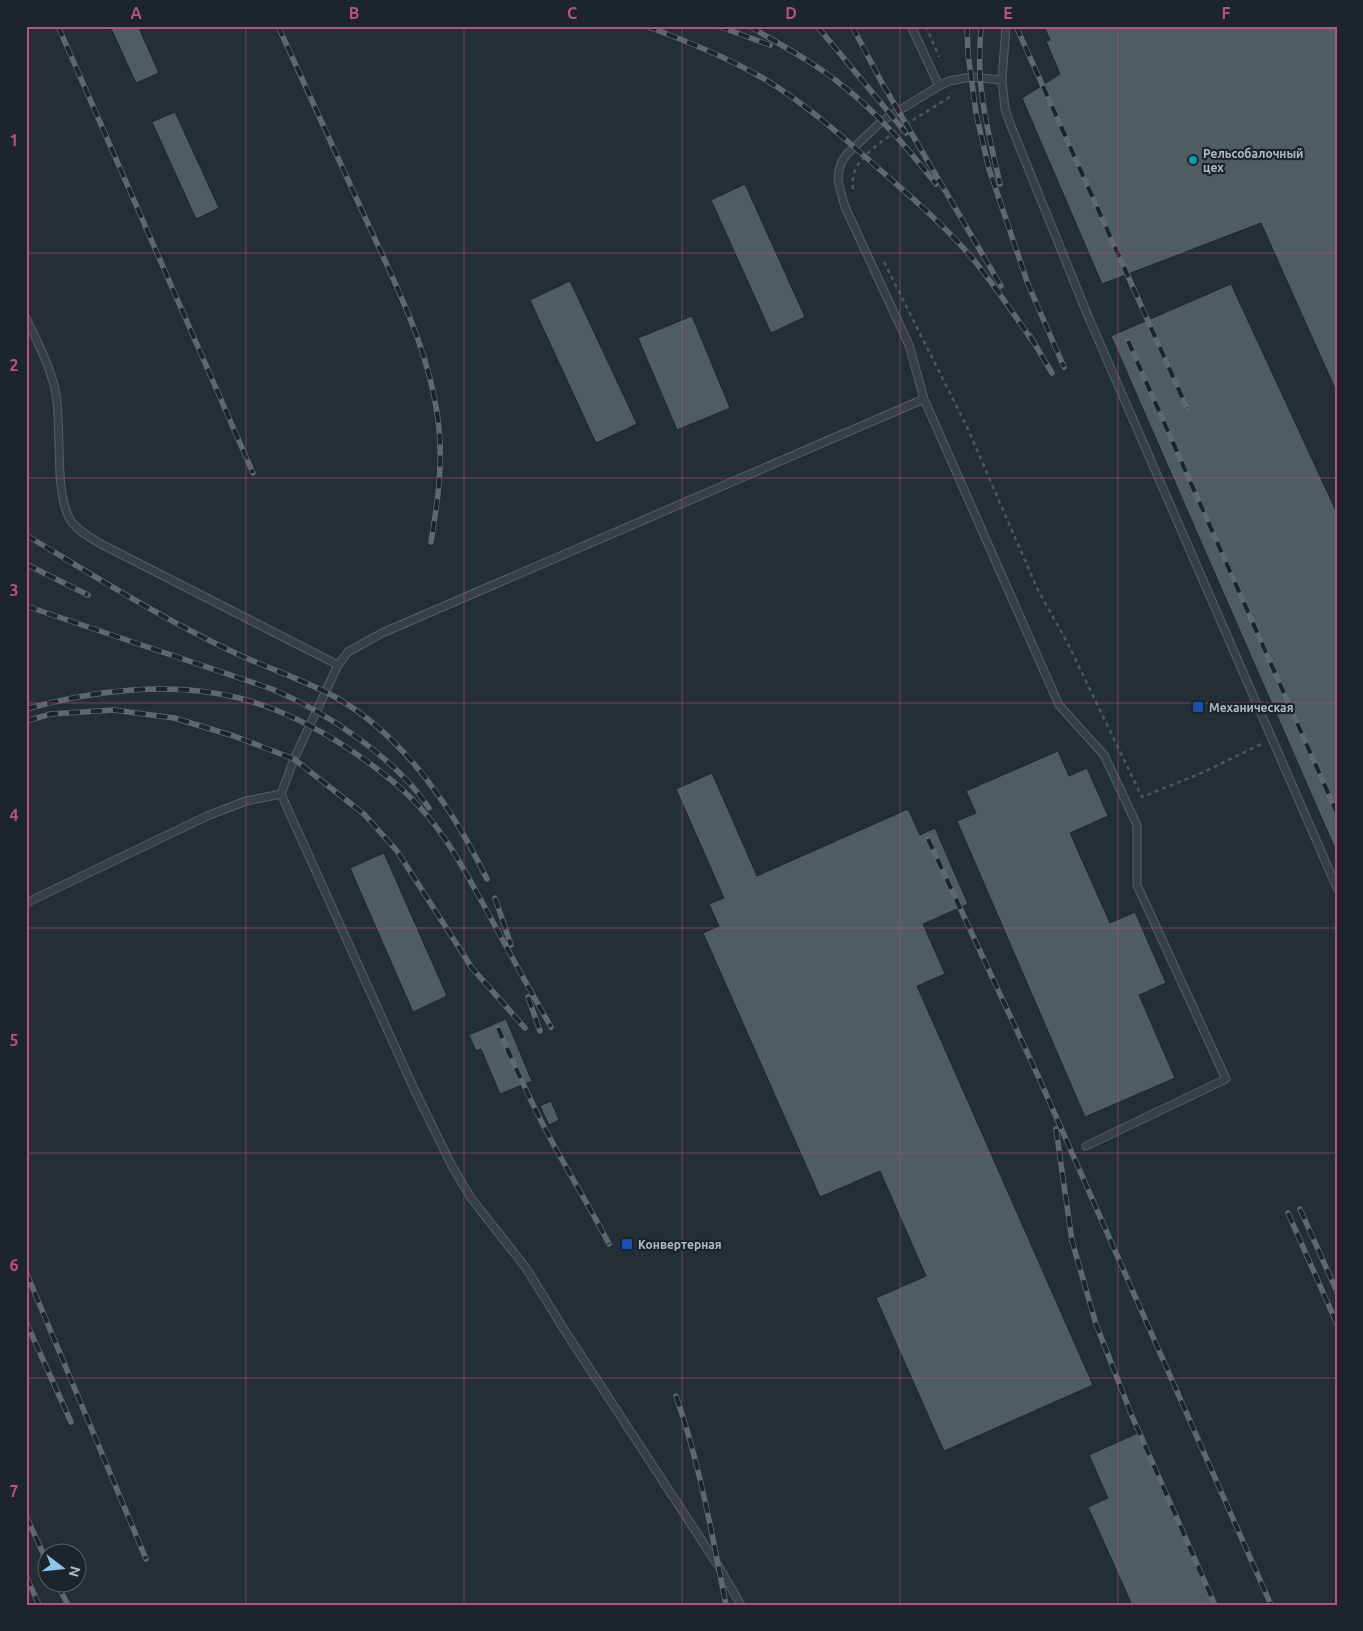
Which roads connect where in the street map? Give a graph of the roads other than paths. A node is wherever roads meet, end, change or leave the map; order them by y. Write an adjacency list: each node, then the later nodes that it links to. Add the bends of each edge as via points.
1 (911, 26): 4 (lane)
2 (1006, 26): 3 (lane)
3 (1002, 80): 4 (lane, via 971,77); 9 (lane, via 1010,126 1088,316)
4 (939, 86): 6 (lane, via 887,118 854,146 842,162 838,181 845,207 909,345)
5 (26, 318): 7 (lane, via 49,368 55,391 64,504 71,521 102,544)
6 (924, 399): 7 (lane, via 382,633 348,652); 11 (lane, via 1059,705 1104,755 1137,825 1137,885 1226,1079)
7 (338, 665): 8 (lane)
8 (281, 794): 10 (lane, via 246,800 207,816); 12 (lane, via 452,1166 471,1198 526,1268)
9 (1337, 888)
10 (26, 902)
11 (1086, 1146)
12 (741, 1605)

